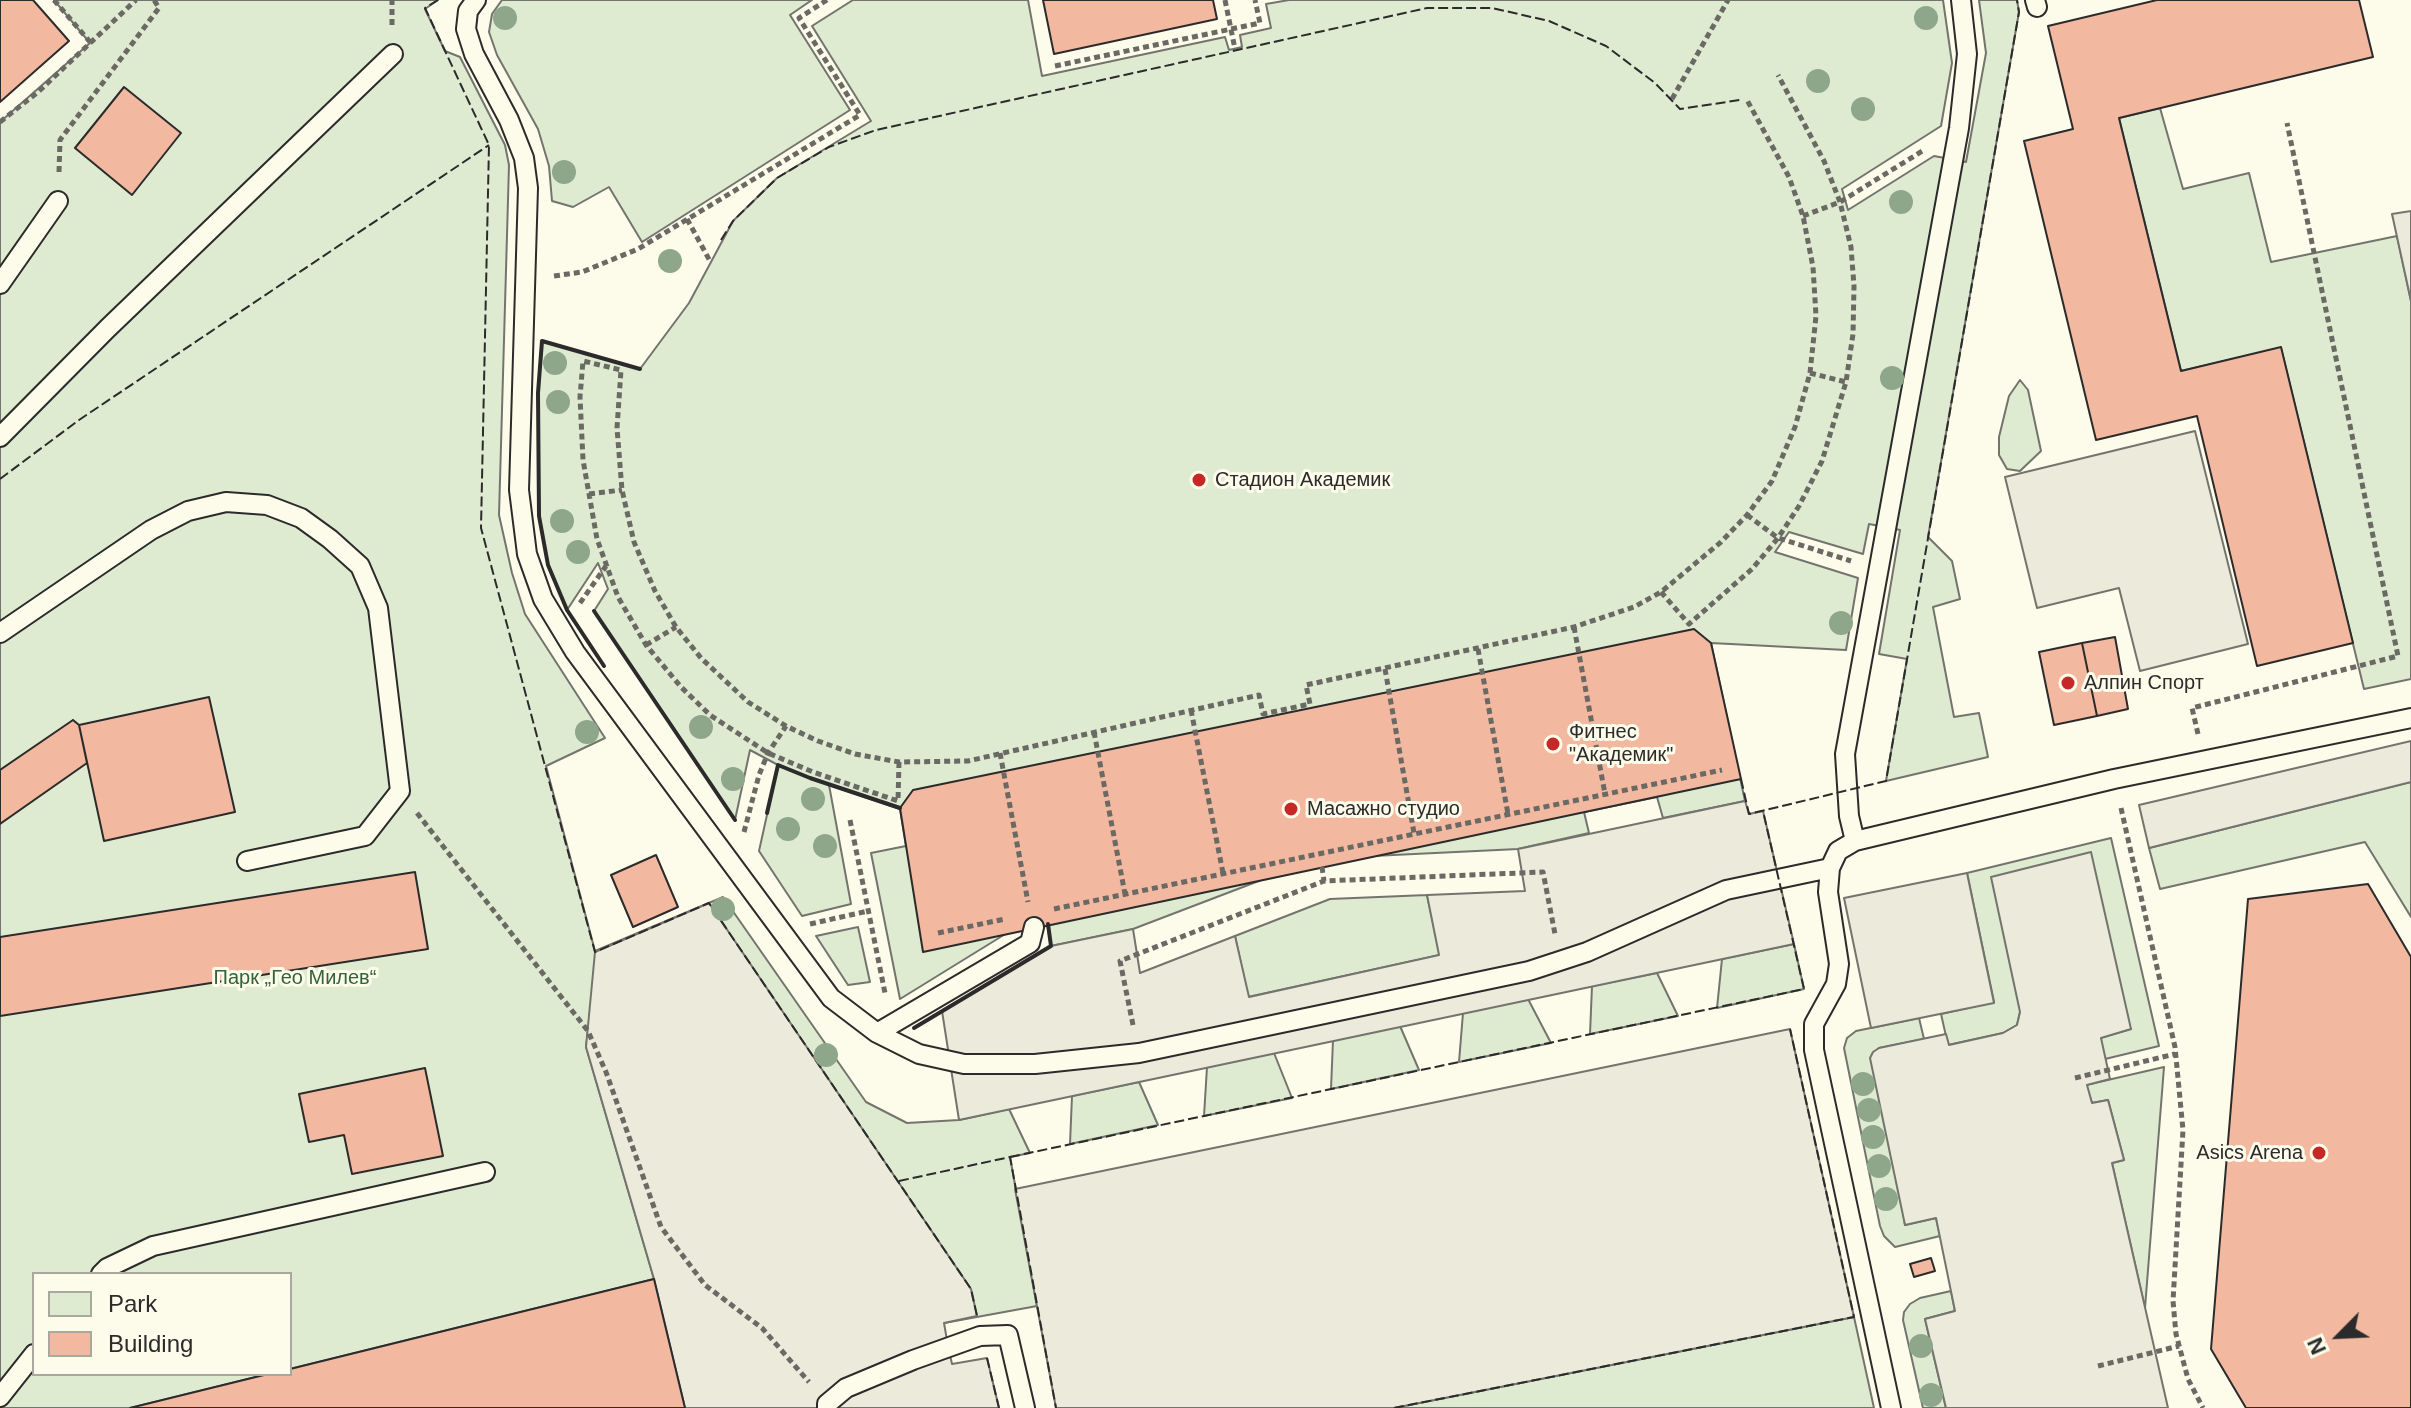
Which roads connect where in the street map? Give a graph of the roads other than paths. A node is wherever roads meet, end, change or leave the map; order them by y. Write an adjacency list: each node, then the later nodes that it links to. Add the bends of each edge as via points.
1 (476, 0): 13 (lane, via 466,29 524,158 528,188 519,490 527,554 543,599 575,652 831,998)
2 (1961, 0): 9 (lane, via 1967,54 1959,128 1845,754)
3 (393, 54): 6 (lane)
4 (58, 201): 5 (lane)
5 (0, 284)
6 (0, 437)
7 (0, 633): 10 (lane, via 151,530 188,511 226,502 267,505 301,518 360,566 378,608 400,791 365,836)
8 (2411, 718): 9 (lane, via 2114,779)
9 (1855, 841): 11 (lane, via 1838,851)
10 (247, 861)
11 (1830, 868): 13 (lane, via 1726,890 1587,952 1529,971 1139,1053 1035,1064 964,1064 919,1054); 20 (lane, via 1828,892 1839,964 1836,984 1814,1024 1814,1050)
12 (1032, 920): 13 (lane, via 1030,943)
13 (877, 1033)
14 (485, 1172): 15 (lane, via 153,1246)
15 (103, 1272)
16 (32, 1357): 17 (lane)
17 (0, 1397)
18 (827, 1406): 19 (lane, via 846,1388 948,1346 980,1336 1008,1335)
19 (1025, 1408)
20 (1891, 1408)

